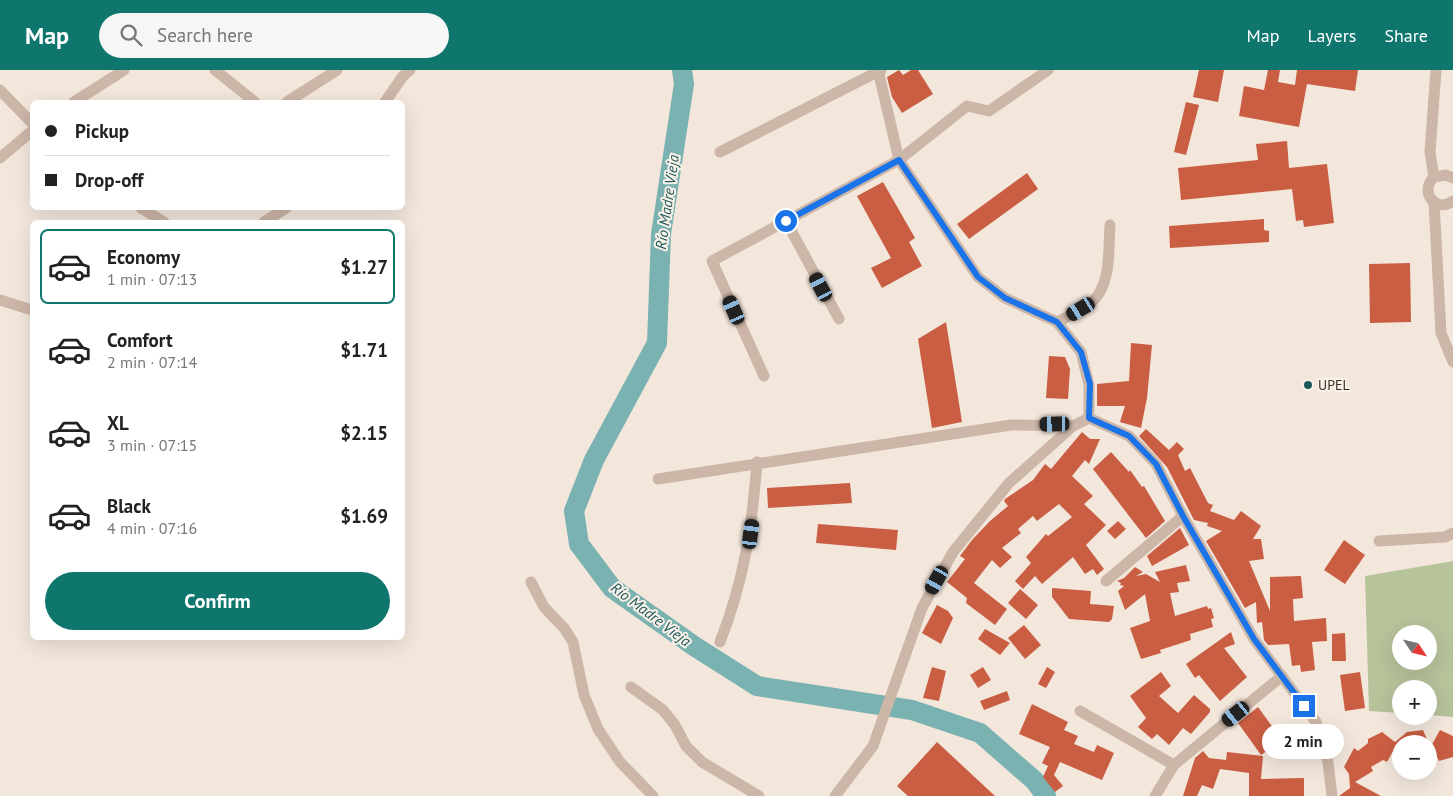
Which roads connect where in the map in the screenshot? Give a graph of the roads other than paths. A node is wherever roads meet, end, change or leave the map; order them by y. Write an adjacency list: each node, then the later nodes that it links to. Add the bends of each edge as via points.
1 (124, 70): 9 (street)
2 (215, 70): 10 (street)
3 (337, 70): 11 (street)
4 (410, 70): 12 (street)
5 (1048, 70): 17 (street, via 989,111 967,106)
6 (1436, 70): 18 (street, via 1430,152)
7 (879, 71): 15 (street); 17 (street)
8 (0, 90): 13 (street)
9 (77, 100)
10 (252, 100)
11 (290, 100)
12 (386, 100)
13 (30, 121)
14 (30, 133): 16 (street)
15 (720, 152)
16 (0, 158)
17 (899, 160): 26 (street); 31 (street, via 978,277 1005,298)
18 (1434, 176): 19 (street, via 1446,174); 21 (street, via 1427,192)
19 (1453, 178)
20 (1453, 201): 21 (street, via 1445,205)
21 (1434, 202): 32 (street, via 1440,333)
22 (145, 210): 24 (street)
23 (283, 210): 25 (street)
24 (161, 220)
25 (267, 220)
26 (786, 221): 30 (street); 33 (street, via 712,261)
27 (1110, 225): 31 (street, via 1107,269 1102,288 1091,303)
28 (0, 300): 29 (street)
29 (30, 309)
30 (839, 319)
31 (1057, 322): 34 (street, via 1081,352 1090,384)
32 (1453, 362)
33 (764, 376)
34 (1089, 418): 35 (street); 38 (street, via 1129,436 1156,464)
35 (1073, 426): 36 (street, via 1011,425); 50 (street, via 1010,483 953,552 922,608 873,746)
36 (757, 462): 37 (street); 43 (street, via 747,553 737,596)
37 (658, 479)
38 (1183, 516): 41 (street); 44 (street, via 1254,639)
39 (1453, 534): 40 (street)
40 (1379, 541)
41 (1106, 581)
42 (531, 582): 48 (street, via 544,607 573,642 584,695 598,729 620,762)
43 (720, 642)
44 (1282, 676): 47 (street); 52 (street, via 1316,722 1328,762)
45 (631, 687): 49 (street, via 663,710 686,746 702,762)
46 (1080, 711): 47 (street)
47 (1174, 765): 51 (street)
48 (653, 796)
49 (759, 796)
50 (835, 796)
51 (1156, 796)
52 (1332, 796)

